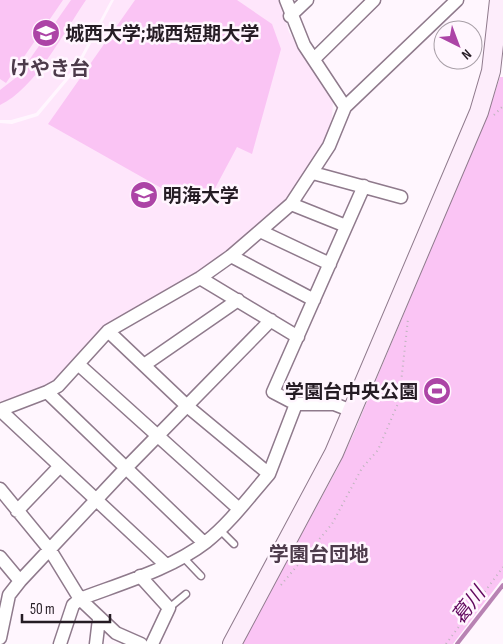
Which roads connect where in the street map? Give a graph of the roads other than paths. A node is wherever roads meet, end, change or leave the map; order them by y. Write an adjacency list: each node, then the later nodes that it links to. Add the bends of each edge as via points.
1 (286, 0): 6 (street)
2 (307, 0): 6 (street)
3 (374, 0): 7 (street)
4 (457, 0): 9 (street)
5 (500, 0): 8 (street)
6 (290, 16): 7 (street)
7 (314, 59): 9 (street)
8 (497, 70): 30 (street)
9 (345, 107): 10 (street, via 329,146)
10 (313, 173): 11 (street); 13 (street)
11 (364, 186): 12 (street); 14 (street)
12 (401, 197)
13 (291, 204): 14 (street); 15 (street)
14 (346, 226): 17 (street)
15 (260, 231): 16 (street); 17 (street)
16 (231, 256): 18 (street); 20 (street)
17 (330, 264): 20 (street)
18 (200, 278): 19 (street); 22 (street)
19 (238, 300): 21 (street); 25 (street)
20 (314, 300): 23 (street)
21 (271, 320): 23 (street); 28 (street)
22 (108, 330): 24 (street); 25 (street)
23 (298, 337): 27 (street, via 273,392)
24 (78, 364): 26 (street, via 58,386); 31 (street)
25 (144, 365): 28 (street)
26 (47, 392): 29 (street); 33 (street)
27 (296, 404): 30 (street, via 334,404); 34 (street)
28 (187, 406): 31 (street); 34 (street)
29 (0, 410): 32 (street)
30 (352, 411): 59 (street, via 334,453)
31 (157, 436): 33 (street); 37 (street)
32 (60, 466): 36 (street); 38 (street)
33 (125, 469): 36 (street); 40 (street)
34 (269, 474): 37 (street)
35 (0, 488): 38 (street)
36 (96, 500): 42 (street); 45 (street)
37 (239, 508): 39 (street)
38 (17, 511): 42 (street)
39 (220, 530): 40 (street); 41 (lane)
40 (204, 543): 43 (street)
41 (234, 544)
42 (50, 550): 48 (street); 50 (street)
43 (182, 556): 45 (street); 47 (lane)
44 (0, 557): 48 (street)
45 (165, 564): 46 (street)
46 (140, 576): 50 (street); 52 (street)
47 (201, 576)
48 (20, 581): 51 (street)
49 (186, 594): 52 (lane)
50 (80, 599): 53 (street); 55 (street, via 73,605)
51 (4, 602): 54 (street)
52 (169, 608): 58 (street)
53 (100, 618): 56 (street); 57 (street, via 116,633)
54 (0, 638)
55 (60, 644)
56 (96, 644)
57 (141, 644)
58 (152, 644)
59 (232, 644)

